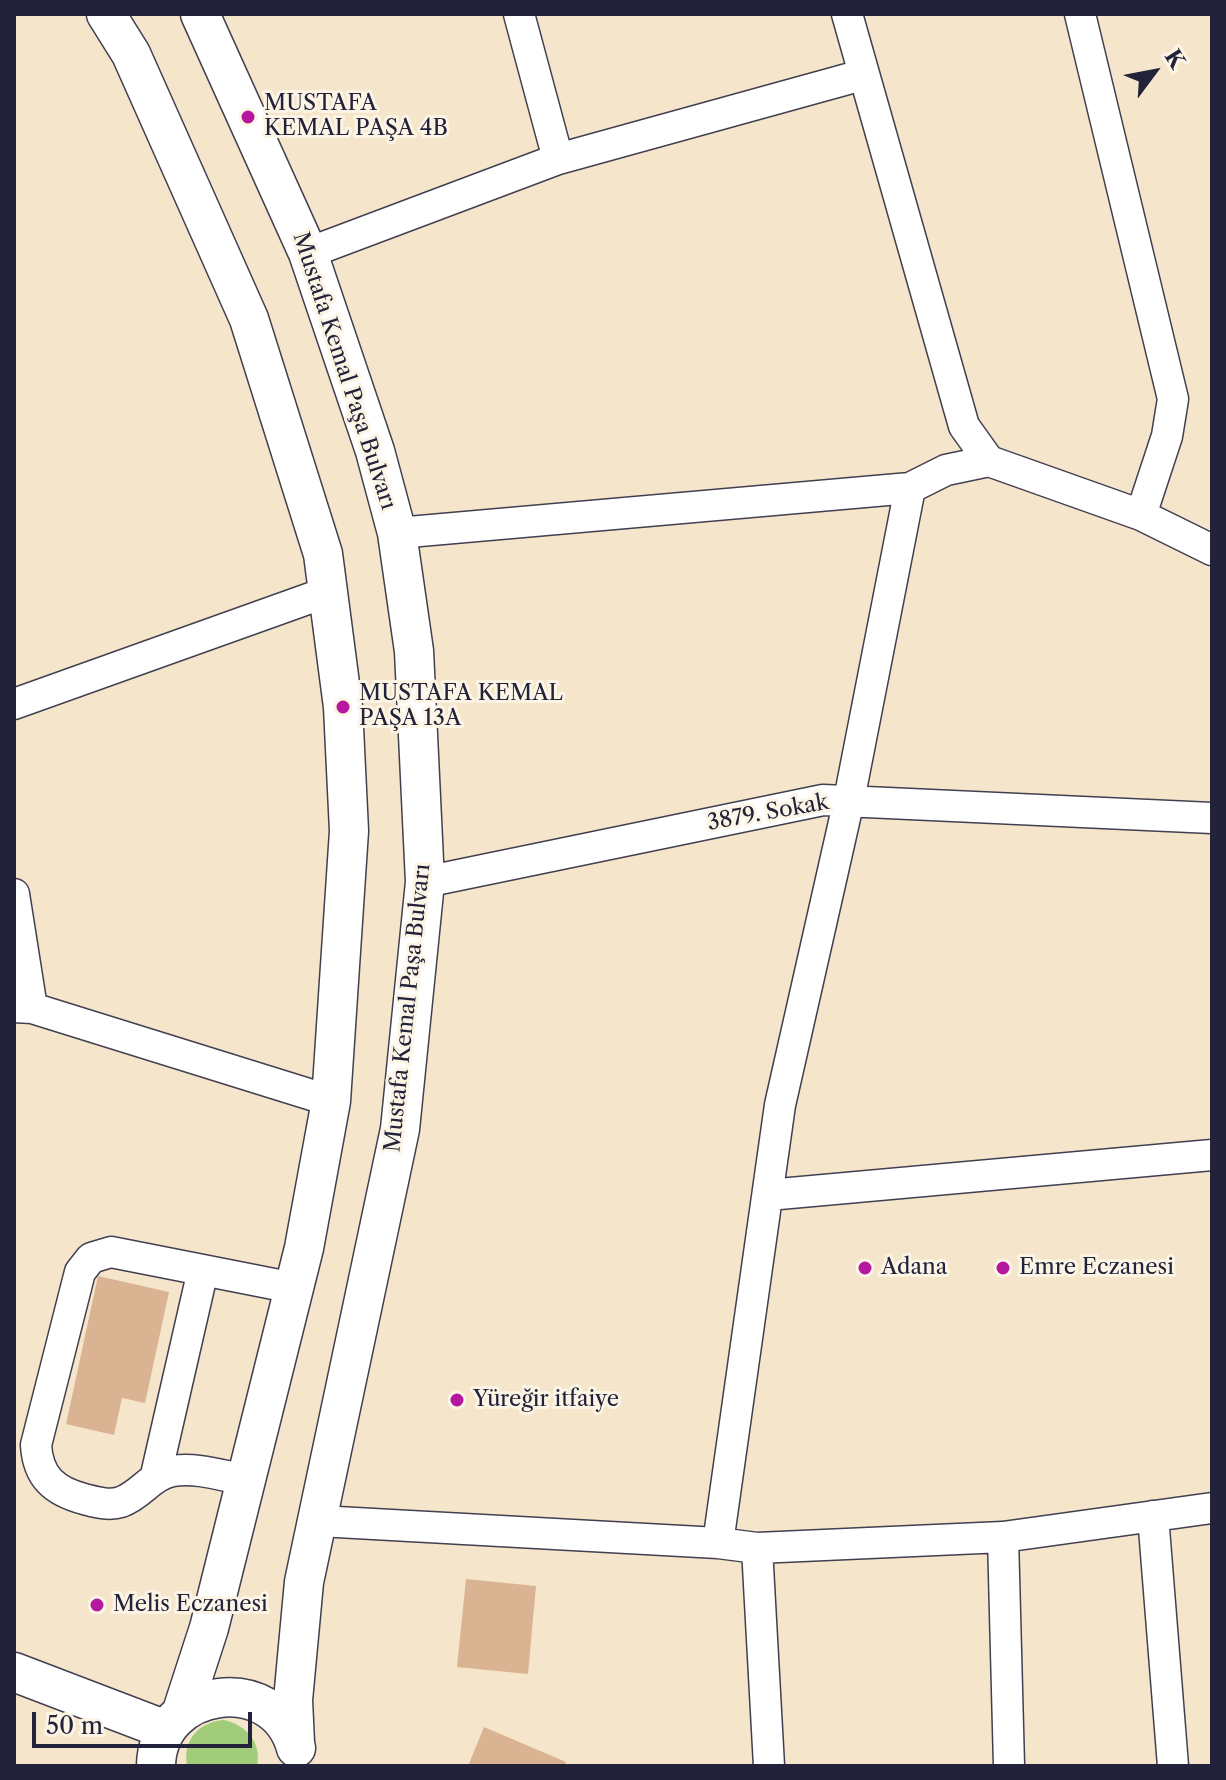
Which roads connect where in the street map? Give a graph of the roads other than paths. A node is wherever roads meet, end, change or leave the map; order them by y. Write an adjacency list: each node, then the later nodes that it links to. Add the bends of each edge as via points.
1 (106, 14): 14 (main road, via 131,54 249,319)
2 (200, 14): 8 (main road, Mustafa Kemal Paşa Bulvarı)
3 (519, 14): 7 (street)
4 (847, 14): 6 (street)
5 (1080, 14): 11 (street, via 1173,399 1167,436)
6 (862, 75): 7 (street); 9 (street, via 964,426)
7 (558, 159): 8 (street)
8 (308, 253): 12 (main road, Mustafa Kemal Paşa Bulvarı)
9 (989, 461): 10 (street, via 946,470); 11 (street)
10 (910, 488): 12 (street); 16 (street)
11 (1141, 515): 13 (street)
12 (397, 533): 18 (main road, Mustafa Kemal Paşa Bulvarı, via 414,651)
13 (1212, 550)
14 (330, 591): 15 (street); 21 (main road, via 349,831)
15 (14, 704)
16 (849, 800): 17 (street, 3879. Sokak); 18 (street, 3879. Sokak, via 823,800); 23 (street, via 780,1105)
17 (1212, 818)
18 (425, 882): 30 (main road, Mustafa Kemal Paşa Bulvarı, via 400,1129)
19 (14, 894): 20 (street)
20 (23, 1008): 21 (street)
21 (331, 1101): 25 (main road)
22 (1212, 1155): 23 (street)
23 (768, 1195): 32 (street)
24 (203, 1270): 25 (street); 26 (street); 26 (street, via 111,1252 85,1264 36,1445 37,1461 63,1494 104,1504 121,1502)
25 (294, 1288): 27 (main road)
26 (156, 1475): 27 (street, via 187,1469)
27 (246, 1480): 35 (main road, via 209,1628)
28 (1212, 1508): 29 (street)
29 (1153, 1516): 31 (street); 40 (street)
30 (319, 1521): 32 (street); 36 (main road, Mustafa Kemal Paşa Bulvarı, via 304,1582 293,1700)
31 (1003, 1537): 33 (street); 39 (street)
32 (718, 1543): 33 (street)
33 (757, 1548): 38 (street)
34 (14, 1672): 35 (main road)
35 (174, 1721): 36 (main road, via 201,1700 223,1695 246,1698 267,1707 283,1723); 37 (main road, via 156,1753)
36 (297, 1754)
37 (156, 1766)
38 (769, 1766)
39 (1009, 1766)
40 (1173, 1766)

